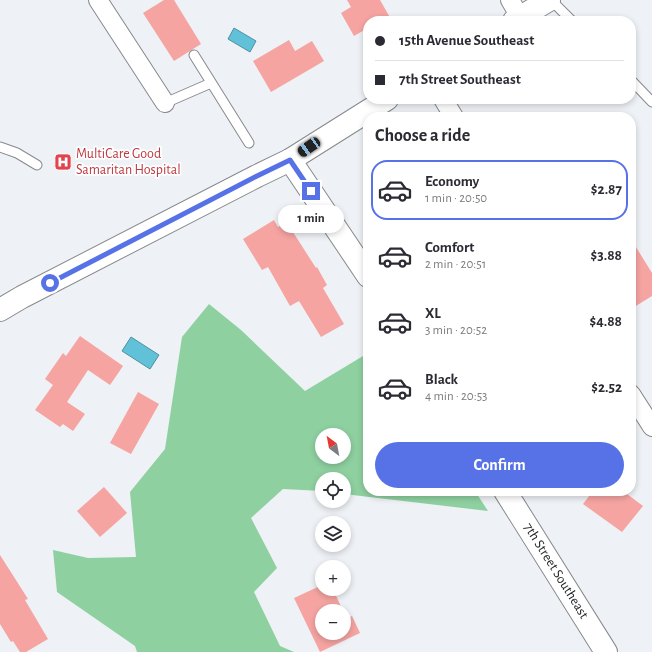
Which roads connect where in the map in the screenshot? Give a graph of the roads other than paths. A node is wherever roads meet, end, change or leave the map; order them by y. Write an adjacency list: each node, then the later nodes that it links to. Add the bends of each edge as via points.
1 (98, 0): 9 (street)
2 (550, 0): 3 (street); 4 (lane)
3 (514, 13)
4 (567, 16)
5 (194, 55): 6 (lane)
6 (211, 83): 9 (lane); 13 (lane)
7 (636, 85): 8 (lane)
8 (652, 102)
9 (165, 103)
10 (379, 104): 11 (street)
11 (366, 112)
12 (363, 114): 15 (street)
13 (249, 144)
14 (0, 148): 16 (lane, via 17,153)
15 (290, 160): 17 (street); 18 (street)
16 (37, 164)
17 (363, 269)
18 (0, 310)
19 (636, 402): 20 (street)
20 (652, 427)
21 (508, 496): 22 (street, 7th Street Southeast)
22 (606, 652)

